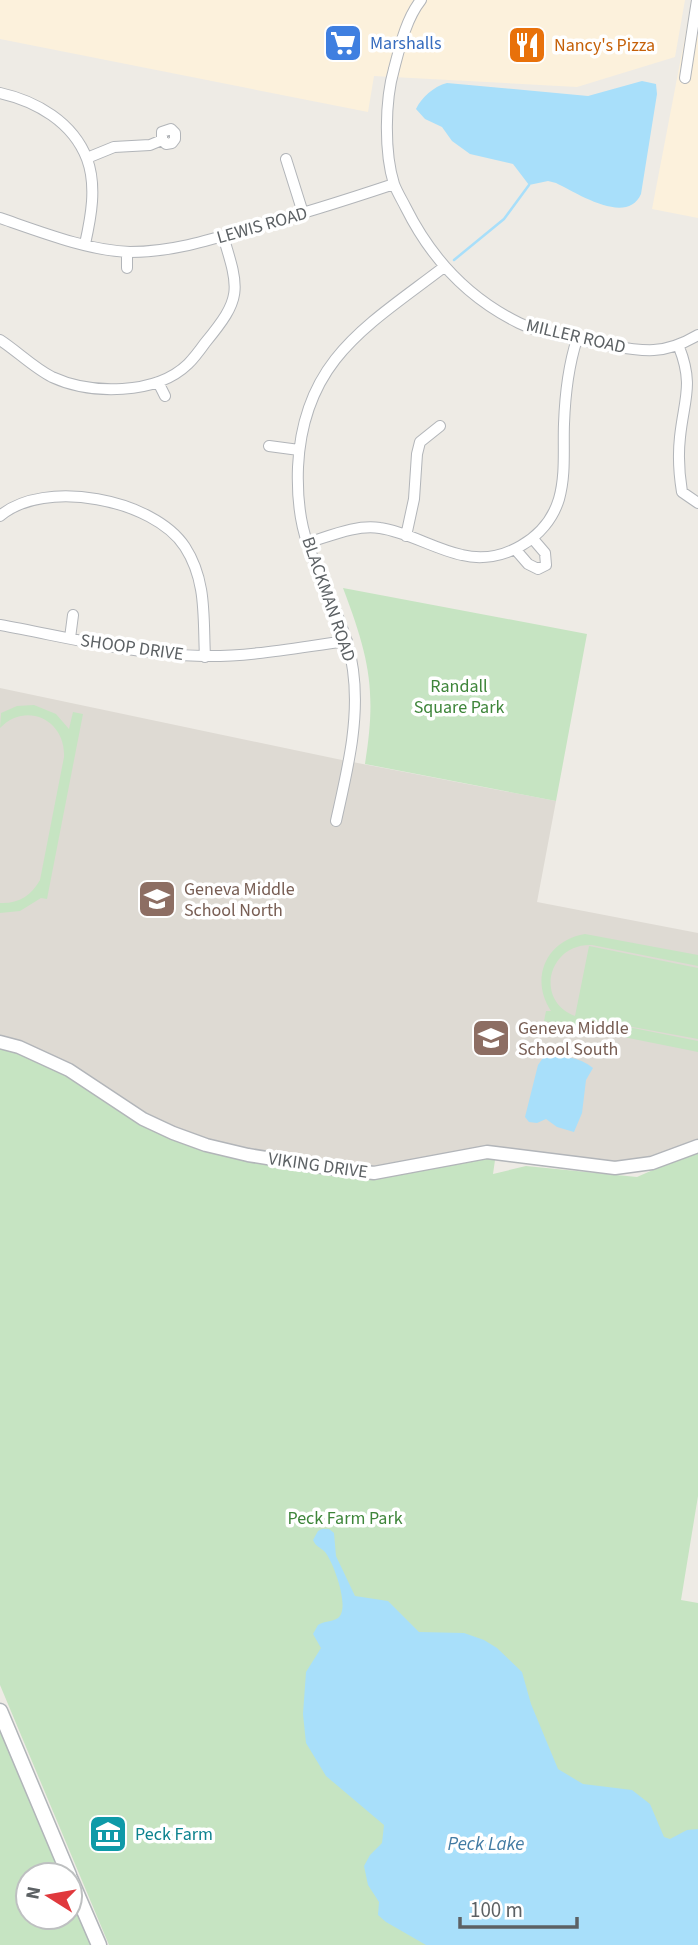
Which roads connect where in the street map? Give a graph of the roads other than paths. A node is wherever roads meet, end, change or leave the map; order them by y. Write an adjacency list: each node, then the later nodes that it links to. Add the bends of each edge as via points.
1 (421, 0): 8 (street, MILLER ROAD, via 401,44 388,90 387,140)
2 (697, 0): 3 (street)
3 (685, 78)
4 (0, 93): 6 (street, via 24,98 51,114)
5 (162, 140): 6 (street, via 114,147)
6 (87, 158): 12 (street, via 92,199)
7 (286, 159): 9 (street)
8 (394, 184): 9 (street, LEWIS ROAD); 14 (street, MILLER ROAD, via 421,238)
9 (303, 213): 11 (street, LEWIS ROAD)
10 (0, 218): 12 (street, LEWIS ROAD)
11 (223, 236): 13 (street, LEWIS ROAD, via 172,250); 20 (street, via 235,293 228,315 187,365)
12 (85, 244): 13 (street, LEWIS ROAD)
13 (127, 252): 15 (street)
14 (444, 267): 17 (street, MILLER ROAD, via 478,298 521,324); 24 (street, BLACKMAN ROAD, via 356,335 325,371 306,411)
15 (127, 268)
16 (698, 335): 19 (street, MILLER ROAD)
17 (577, 339): 19 (street, MILLER ROAD, via 656,352); 28 (street, via 569,368 558,500)
18 (0, 340): 20 (street, via 52,377 89,387 130,390)
19 (678, 347): 25 (street, via 689,381 679,473 682,492)
20 (158, 383): 21 (street)
21 (164, 396)
22 (440, 426): 27 (street, via 420,442 416,454)
23 (269, 446): 24 (street)
24 (299, 450): 29 (street, BLACKMAN ROAD, via 297,499)
25 (698, 503)
26 (1, 513): 35 (street, via 30,500 67,495 125,506 160,521 184,545 201,580)
27 (406, 536): 29 (street, via 379,527); 30 (street, via 472,557)
28 (533, 539): 30 (street); 30 (street, via 545,553 546,565 538,569)
29 (307, 543): 34 (street, BLACKMAN ROAD)
30 (515, 550)
31 (73, 615): 33 (street)
32 (0, 625): 33 (street, SHOOP DRIVE)
33 (70, 638): 35 (street, SHOOP DRIVE)
34 (347, 641): 35 (street, SHOOP DRIVE); 36 (street, BLACKMAN ROAD, via 355,722)
35 (205, 657)
36 (336, 821)
37 (0, 1042): 38 (street, VIKING DRIVE, via 69,1070 143,1119 173,1133 248,1155 329,1168 374,1173 487,1152 615,1168 652,1163)
38 (698, 1146)
39 (0, 1711): 40 (main road)
40 (62, 1861)
41 (84, 1911): 42 (main road)
42 (99, 1945)

